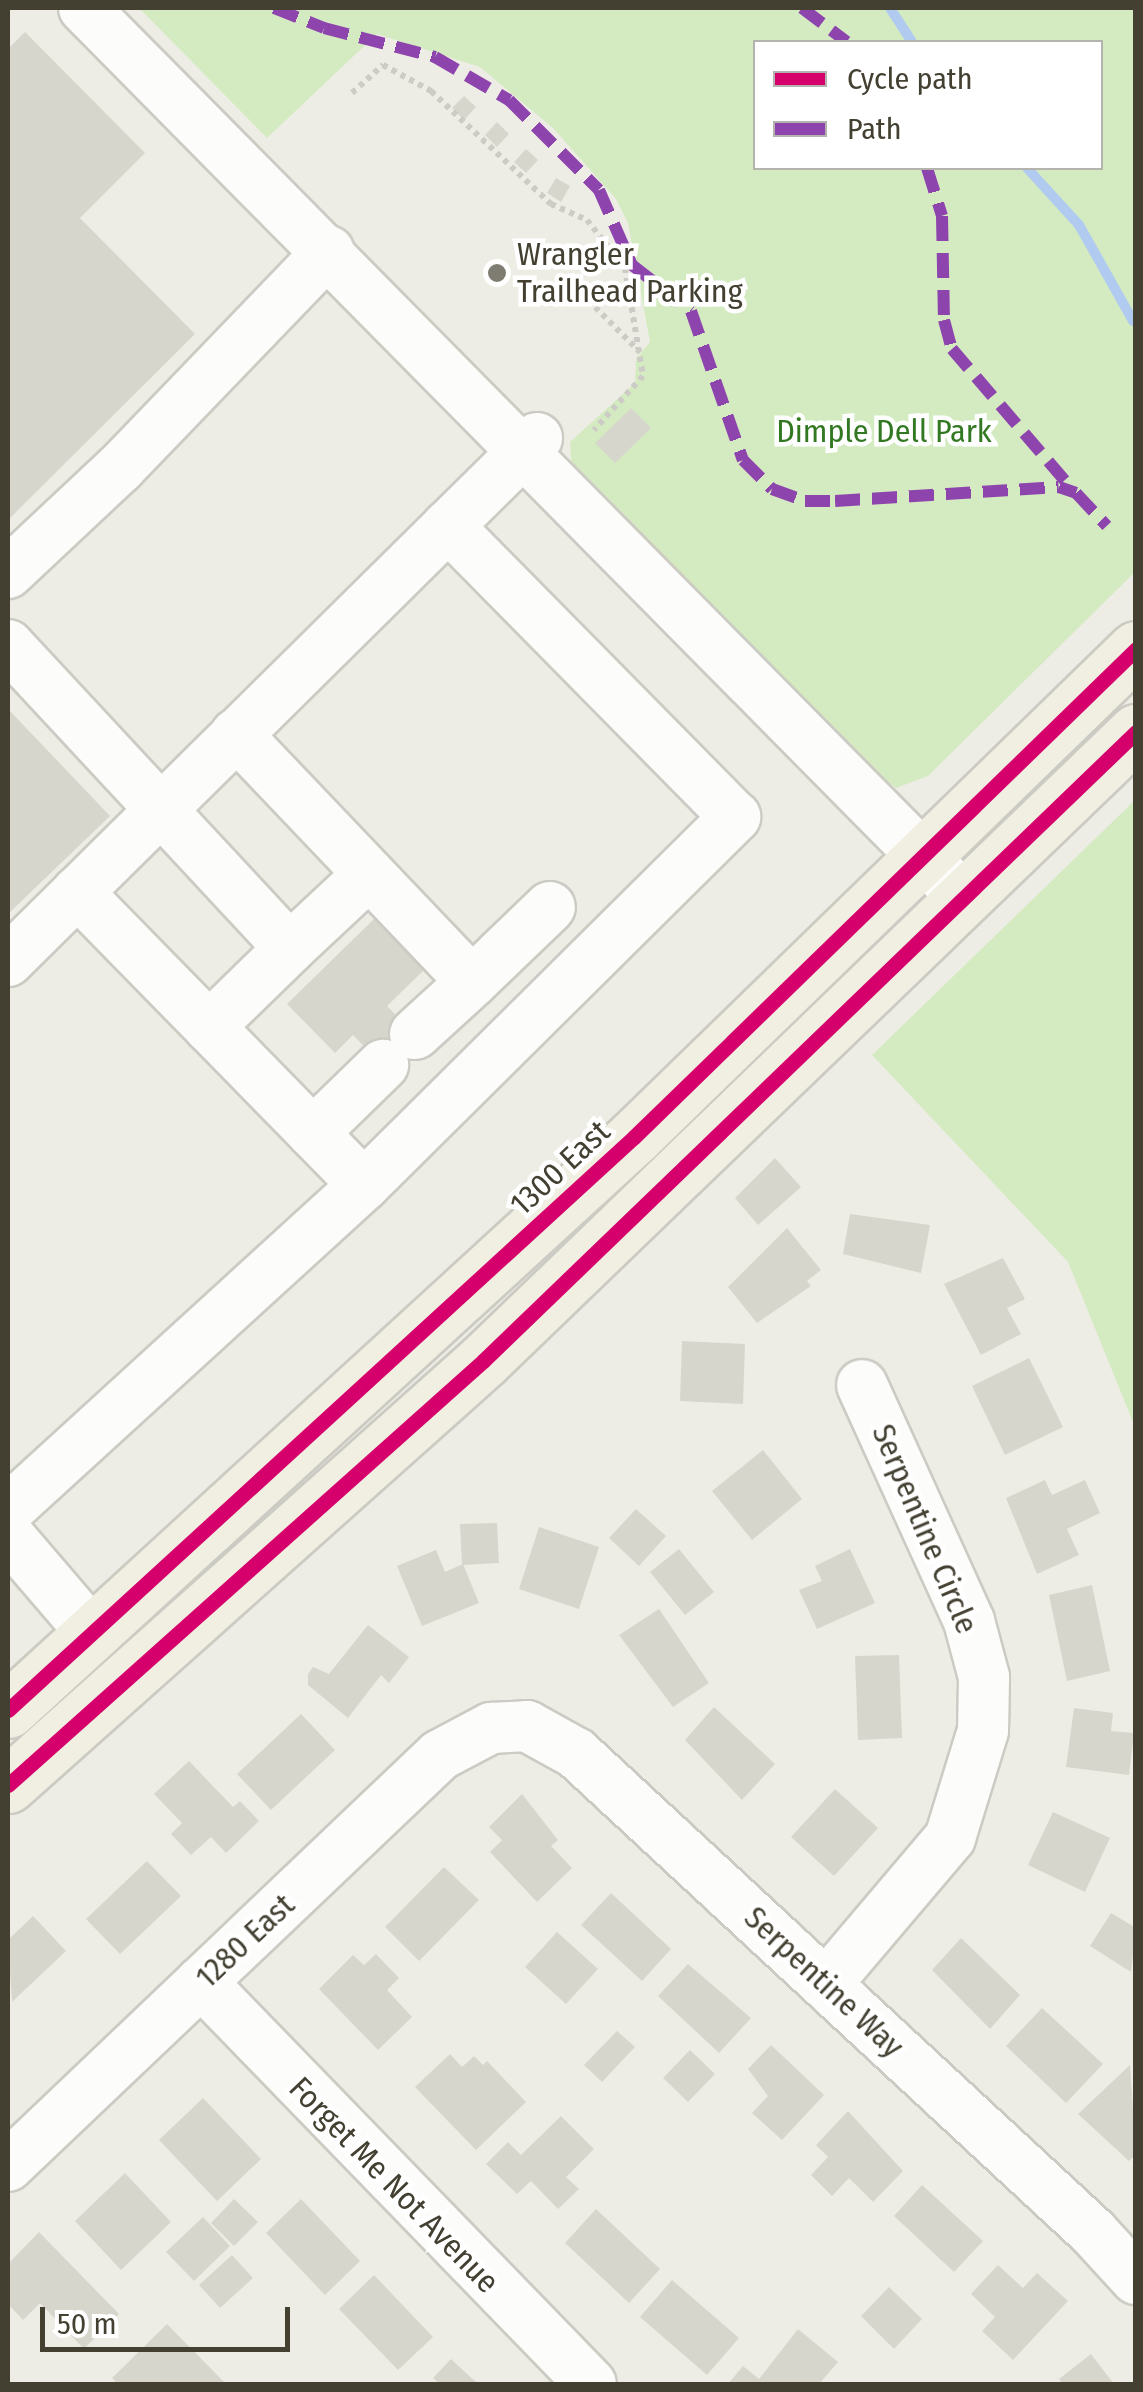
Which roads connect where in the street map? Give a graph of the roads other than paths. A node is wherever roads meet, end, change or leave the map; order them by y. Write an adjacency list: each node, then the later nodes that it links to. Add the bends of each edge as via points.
1 (84, 8): 2 (street)
2 (329, 251): 3 (street); 5 (street, via 120,468)
3 (531, 443): 4 (street); 11 (street)
4 (448, 526): 9 (street); 21 (street, via 736,816)
5 (8, 573)
6 (8, 646): 10 (street)
7 (1136, 649): 11 (main road, 1300 East)
8 (1136, 732): 14 (main road)
9 (236, 734): 10 (street); 12 (street)
10 (160, 811): 13 (street); 16 (street)
11 (923, 861): 14 (street); 25 (main road, 1300 East)
12 (369, 874): 16 (street); 18 (street)
13 (78, 892): 17 (street); 19 (street)
14 (965, 899): 29 (main road, via 483,1360)
15 (550, 907): 18 (street)
16 (290, 948): 19 (street)
17 (8, 961)
18 (472, 982): 20 (street)
19 (208, 1027): 20 (street)
20 (313, 1133): 21 (street)
21 (364, 1185): 23 (street)
22 (862, 1385): 31 (street, Serpentine Circle, via 969,1621 984,1677 983,1731 950,1838)
23 (8, 1510)
24 (8, 1535): 25 (street)
25 (93, 1634): 26 (main road, 1300 East); 28 (main road, via 88,1672)
26 (8, 1710)
27 (490, 1728): 30 (street, 1280 East, via 440,1756); 31 (street, Serpentine Way, via 527,1726 576,1753)
28 (8, 1748)
29 (8, 1785)
30 (201, 1982): 32 (street, 1280 East); 34 (street, Forget Me Not Avenue)
31 (826, 1984): 33 (street, Serpentine Way)
32 (8, 2166)
33 (1136, 2279)
34 (591, 2384)

